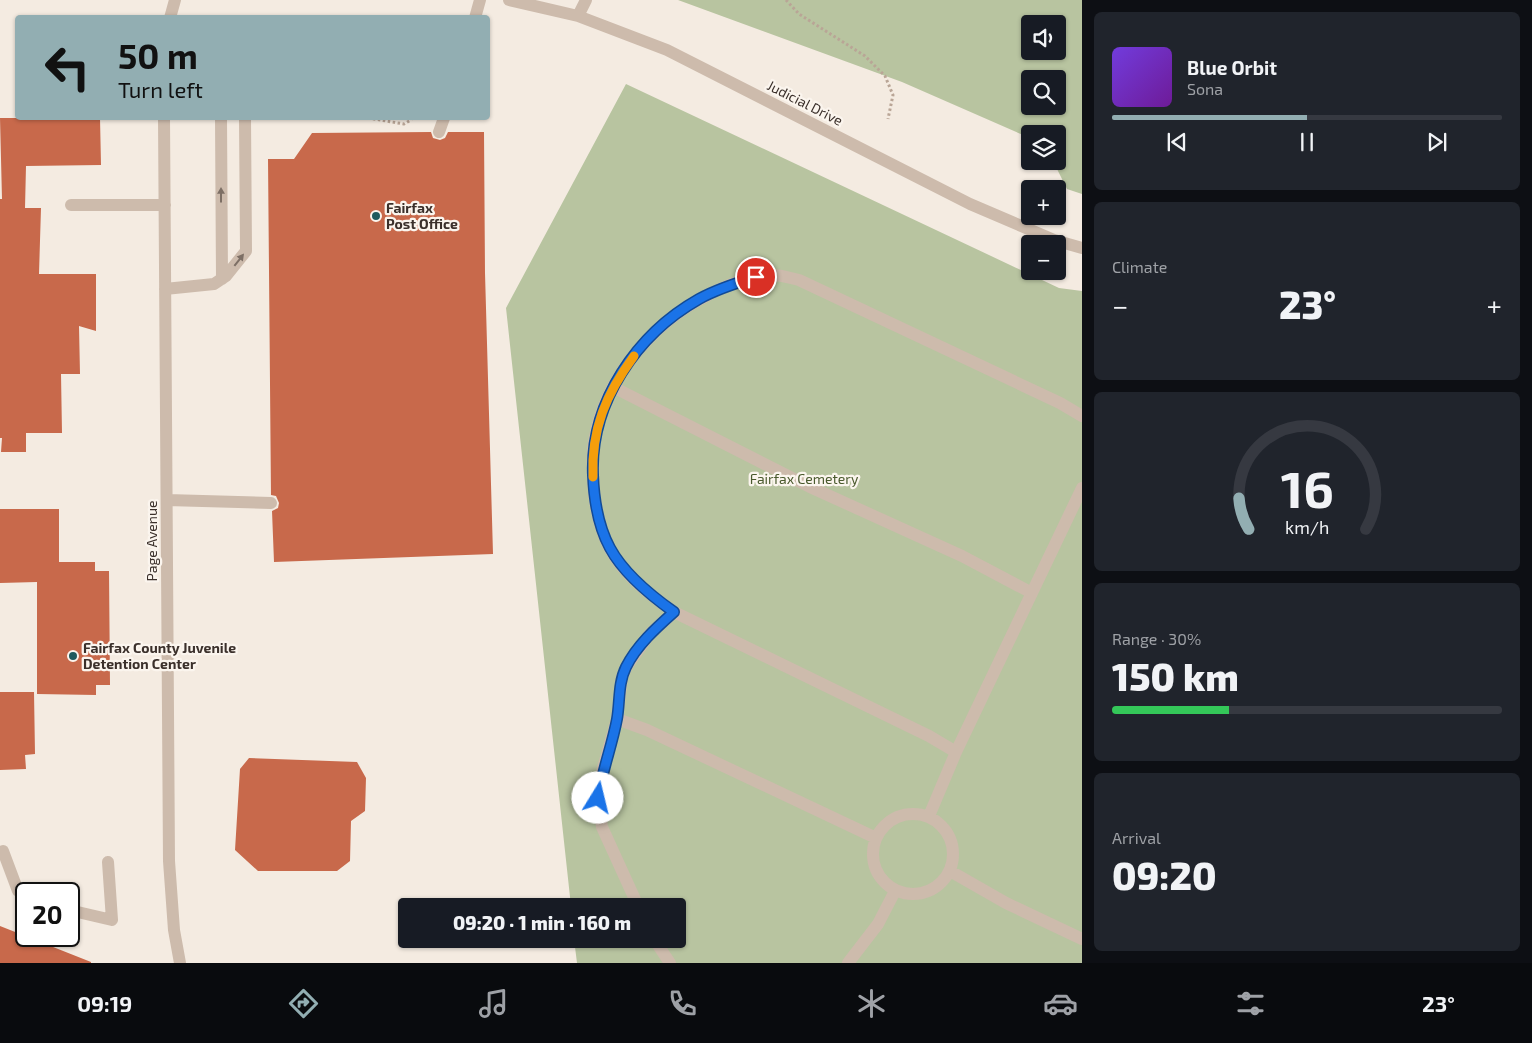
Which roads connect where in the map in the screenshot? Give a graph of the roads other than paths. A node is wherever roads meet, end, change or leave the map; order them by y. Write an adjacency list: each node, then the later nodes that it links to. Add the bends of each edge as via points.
1 (175, 0): 5 (street)
2 (480, 0): 6 (street)
3 (509, 0): 7 (street, Judicial Drive)
4 (586, 0): 7 (street)
5 (171, 15)
6 (476, 15)
7 (578, 16): 15 (street, Judicial Drive, via 667,50 970,204 1054,240)
8 (164, 120): 14 (street, Page Avenue)
9 (221, 120): 16 (street, one-way to 9)
10 (245, 120): 16 (street, one-way to 10, via 246,251)
11 (443, 120): 12 (street)
12 (439, 132)
13 (72, 205): 14 (street)
14 (165, 205): 17 (street, Page Avenue)
15 (1082, 248)
16 (222, 279): 17 (street, via 206,286)
17 (165, 289): 21 (street, Page Avenue)
18 (613, 387): 19 (street, via 646,340 676,314 724,287 773,275 799,280); 23 (street, via 810,487 962,556); 24 (street, via 594,442 594,499 610,549 622,566 652,596)
19 (1082, 416)
20 (1082, 488): 23 (street)
21 (167, 500): 22 (street); 38 (street, Page Avenue, via 170,861 173,922)
22 (272, 503)
23 (1032, 593): 26 (street)
24 (674, 612): 25 (street, via 649,635 627,666 622,677); 26 (street, via 930,736)
25 (617, 719): 28 (street, via 647,730); 34 (street, via 598,798 602,827)
26 (956, 752): 27 (street)
27 (929, 816): 28 (street, via 904,814 892,819); 31 (street, via 940,823 953,845)
28 (876, 838): 33 (street, via 873,862 885,884)
29 (3, 851): 32 (street)
30 (108, 862): 35 (street, via 112,920)
31 (950, 871): 33 (street, via 932,890 920,894); 36 (street)
32 (15, 883)
33 (895, 891): 40 (street, via 878,924)
34 (634, 898)
35 (80, 913)
36 (1082, 940)
37 (660, 948): 39 (street)
38 (180, 963)
39 (670, 963)
40 (848, 963)

